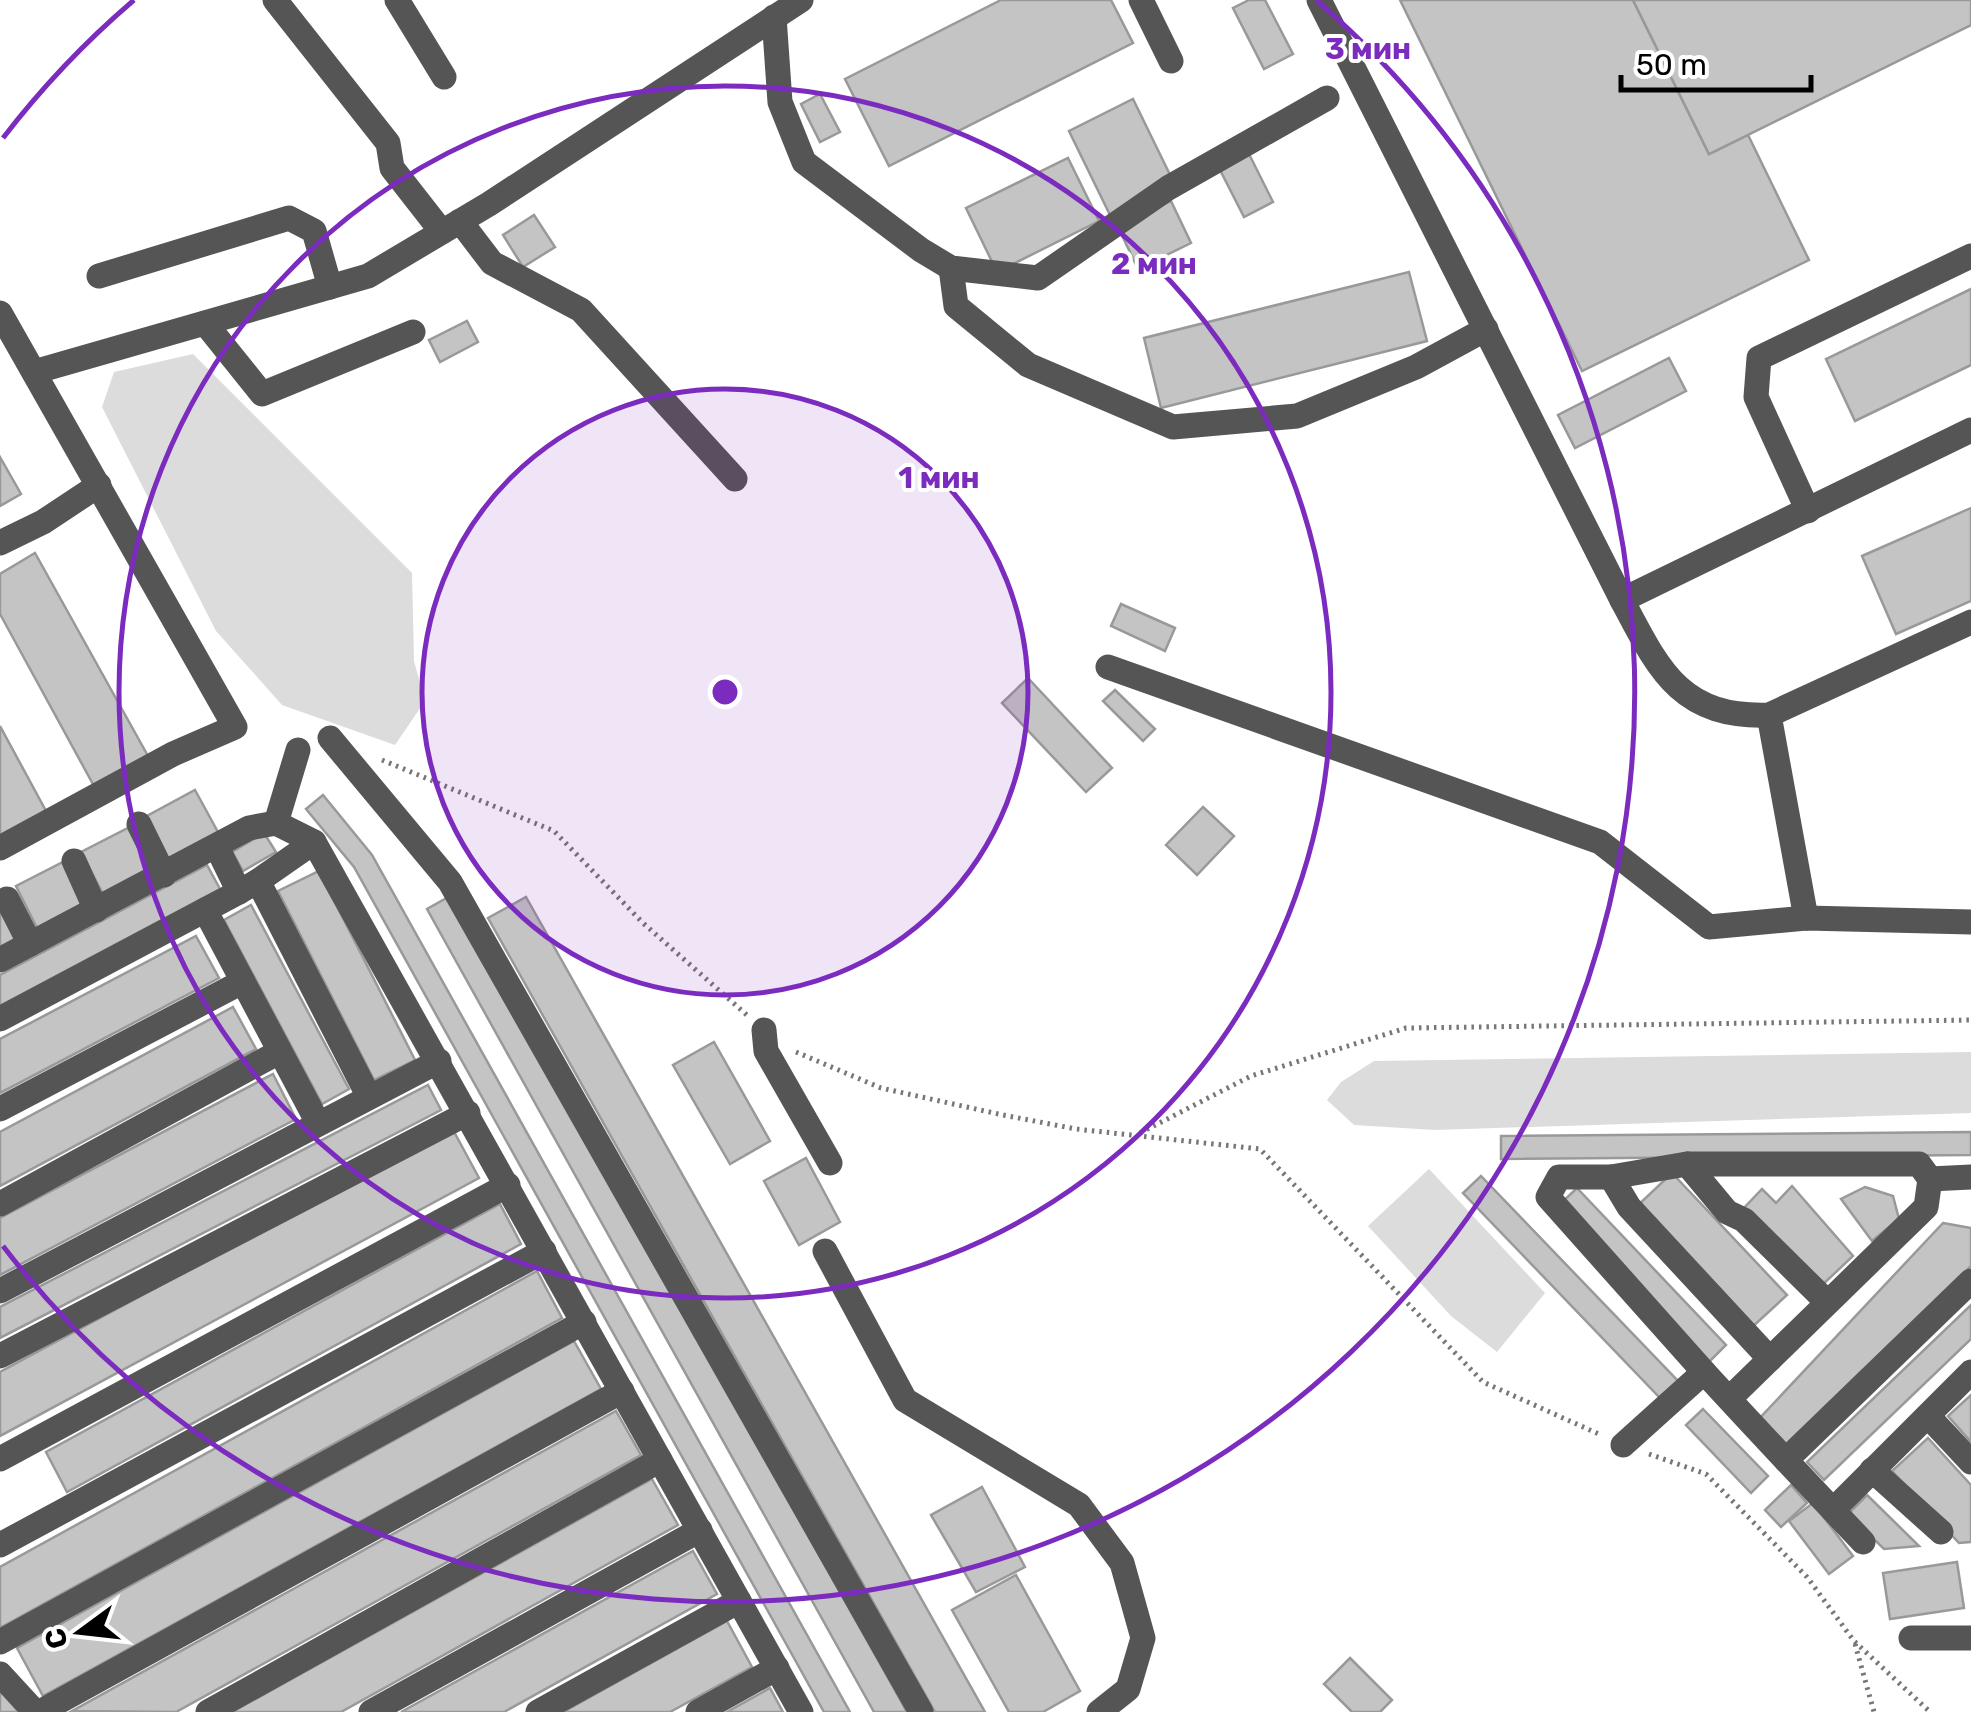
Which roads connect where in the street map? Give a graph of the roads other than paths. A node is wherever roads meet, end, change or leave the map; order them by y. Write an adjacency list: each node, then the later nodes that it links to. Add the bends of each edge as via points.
1 (275, 0): 10 (lane, via 388,143 392,168)
2 (396, 0): 8 (lane)
3 (801, 0): 6 (lane)
4 (1141, 0): 7 (lane)
5 (1319, 0): 17 (lane)
6 (774, 17): 10 (lane); 12 (lane, via 780,102 804,162)
7 (1172, 61)
8 (444, 77)
9 (1327, 98): 12 (lane, via 1168,188 1038,278)
10 (451, 227): 14 (lane, via 368,276); 21 (lane, via 492,263 581,310)
11 (1971, 256): 23 (lane, via 1759,358 1756,397)
12 (951, 268): 17 (lane, via 956,306 1028,366 1172,428 1297,416 1416,367)
13 (99, 276): 14 (lane, via 289,218 314,232)
14 (330, 288): 16 (lane)
15 (0, 313): 19 (lane)
16 (206, 323): 18 (lane, via 262,394); 19 (lane)
17 (1486, 329): 25 (lane)
18 (413, 332)
19 (34, 372): 22 (lane)
20 (1971, 430): 23 (lane)
21 (735, 479)
22 (100, 485): 24 (lane); 35 (lane, via 235,727)
23 (1808, 511): 25 (lane)
24 (0, 543)
25 (1622, 600): 28 (lane, via 1653,658 1678,687 1705,706 1737,716)
26 (1971, 622): 28 (lane)
27 (1108, 667): 42 (lane, via 1600,842 1709,927)
28 (1769, 715): 42 (lane)
29 (330, 738): 98 (lane, via 450,882)
30 (298, 750): 31 (lane)
31 (276, 822): 33 (lane); 34 (lane, via 249,828)
32 (139, 824): 37 (lane)
33 (314, 842): 38 (lane); 50 (lane)
34 (217, 847): 37 (lane); 38 (lane)
35 (0, 848)
36 (74, 861): 40 (lane)
37 (164, 875): 40 (lane)
38 (248, 886): 41 (lane); 51 (lane)
39 (7, 898): 44 (lane)
40 (96, 910): 44 (lane)
41 (204, 910): 46 (lane); 47 (lane)
42 (1806, 918): 43 (lane)
43 (1971, 922)
44 (30, 944): 45 (lane)
45 (0, 960)
46 (242, 982): 49 (lane); 52 (lane)
47 (0, 1019)
48 (764, 1030): 55 (lane, via 766,1051)
49 (280, 1052): 54 (lane); 61 (lane)
50 (438, 1061): 51 (lane); 53 (lane)
51 (369, 1097): 54 (lane)
52 (0, 1109)
53 (468, 1113): 60 (lane); 68 (lane)
54 (318, 1123): 65 (lane)
55 (830, 1163)
56 (1687, 1164): 57 (lane); 59 (lane, via 1919,1164); 66 (lane, via 1726,1212 1744,1220)
57 (1612, 1177): 69 (lane, via 1629,1207); 70 (lane, via 1559,1178 1548,1197)
58 (1971, 1178): 59 (lane)
59 (1930, 1179): 66 (lane, via 1926,1207)
60 (508, 1185): 62 (lane); 76 (lane)
61 (0, 1204)
62 (544, 1251): 67 (lane); 85 (lane)
63 (824, 1251): 99 (lane, via 905,1400 1078,1505 1122,1562 1143,1638 1128,1689)
64 (1971, 1281): 78 (lane)
65 (0, 1291)
66 (1826, 1302): 69 (lane)
67 (584, 1322): 72 (lane); 89 (lane)
68 (0, 1356)
69 (1770, 1359): 73 (lane)
70 (1704, 1372): 73 (lane); 75 (lane)
71 (1971, 1372): 74 (lane)
72 (622, 1392): 77 (lane); 92 (lane)
73 (1729, 1399): 78 (lane)
74 (1928, 1416): 79 (lane); 80 (lane)
75 (1624, 1445)
76 (0, 1459)
77 (660, 1460): 82 (lane); 93 (lane)
78 (1786, 1460): 81 (lane)
79 (1971, 1462)
80 (1872, 1470): 81 (lane); 83 (lane)
81 (1833, 1510): 84 (lane)
82 (700, 1530): 86 (lane); 94 (lane)
83 (1941, 1532)
84 (1863, 1542)
85 (0, 1544)
86 (739, 1601): 90 (lane); 95 (lane)
87 (1911, 1638): 88 (lane)
88 (1971, 1638)
89 (0, 1642)
90 (777, 1668): 96 (lane); 97 (lane)
91 (0, 1674): 92 (lane)
92 (38, 1712)
93 (208, 1712)
94 (371, 1712)
95 (538, 1712)
96 (698, 1712)
97 (801, 1712)
98 (921, 1712)
99 (1099, 1712)

